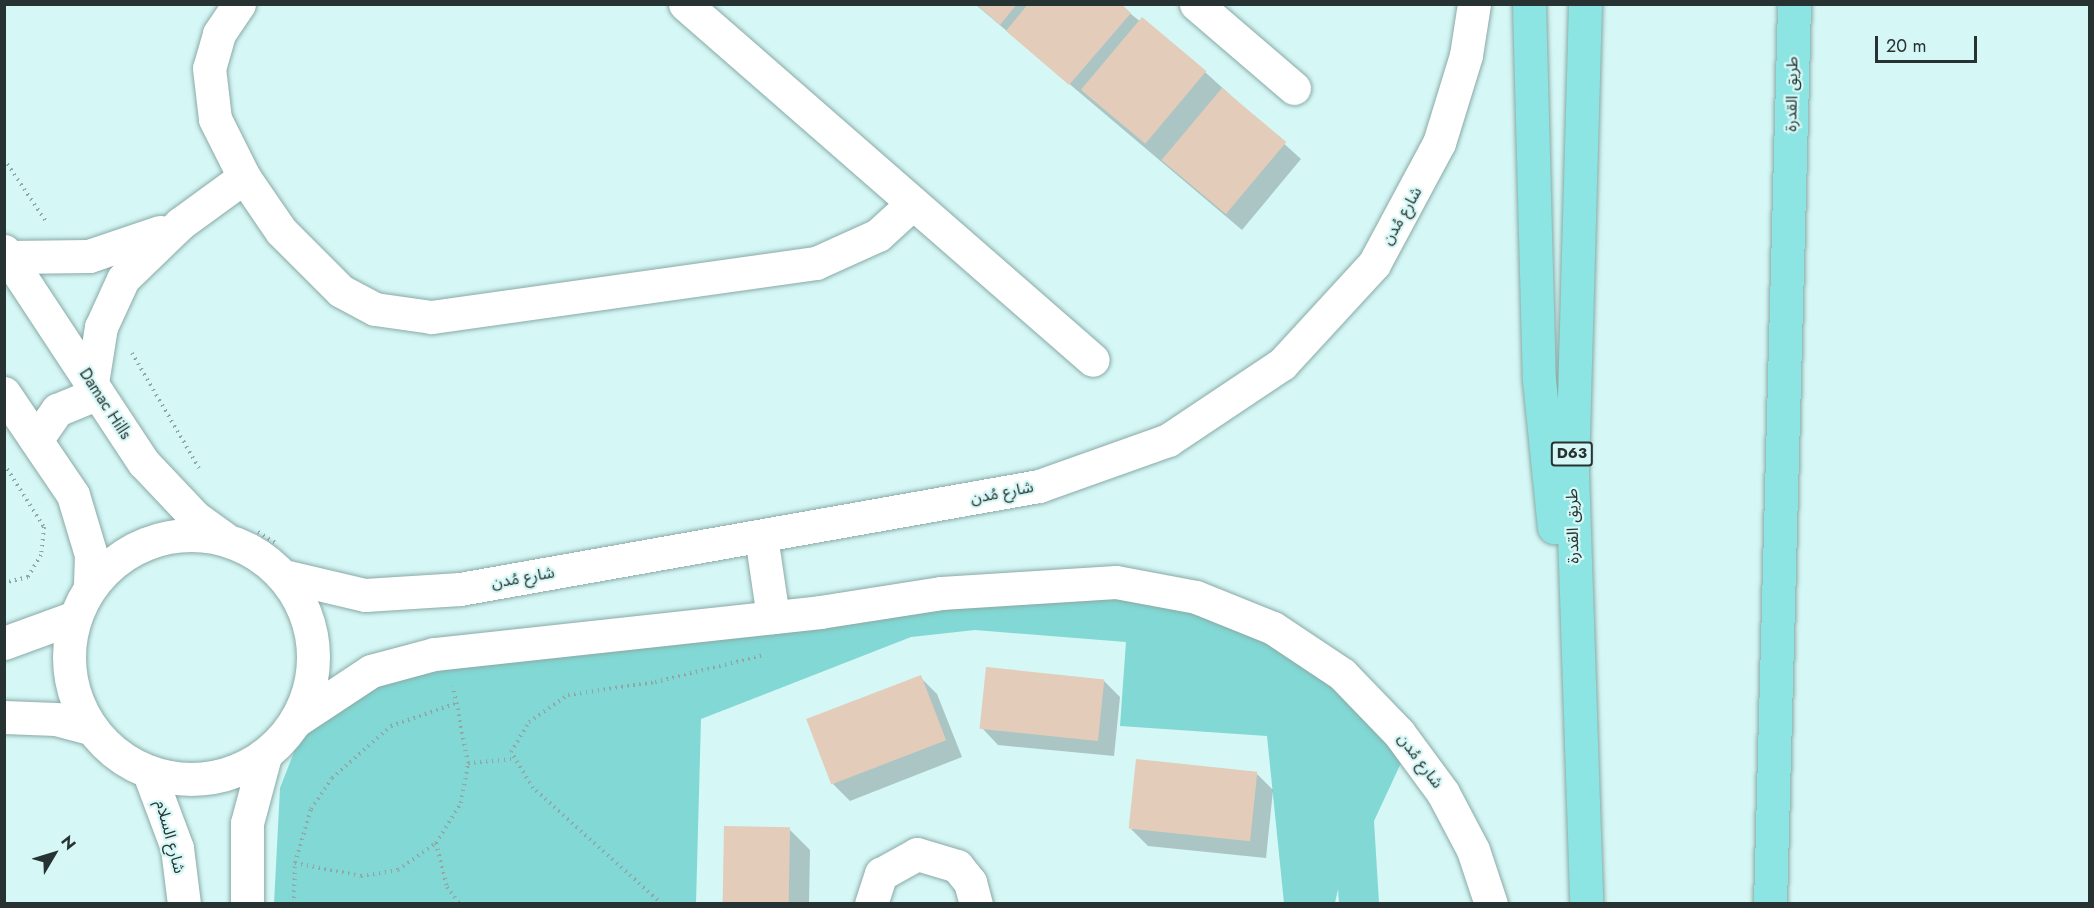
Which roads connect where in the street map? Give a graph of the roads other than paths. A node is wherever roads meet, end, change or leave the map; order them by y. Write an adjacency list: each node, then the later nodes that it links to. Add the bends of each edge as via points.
1 (239, 4): 9 (street, via 219,34 208,85 215,119)
2 (685, 4): 10 (street)
3 (1196, 4): 8 (street)
4 (1474, 4): 18 (street, شارع مُدن, via 1454,100 1399,225 1346,300 1246,392 1168,440 1083,474)
5 (1529, 4): 24 (main road, via 1539,380)
6 (1585, 4): 24 (main road, طريق القدرة / D63, via 1573,286)
7 (1794, 4): 36 (main road, طريق القدرة)
8 (1294, 88)
9 (244, 177): 10 (street, via 281,231 341,291 375,309 412,316 816,263 878,236); 11 (street)
10 (913, 203): 13 (street)
11 (181, 223): 12 (street, via 123,247 71,259); 14 (street, via 135,264 106,313)
12 (7, 254): 14 (street, Damac Hills)
13 (1093, 360)
14 (95, 388): 16 (street, via 57,410); 17 (street, Damac Hills, via 162,484)
15 (4, 393): 16 (street)
16 (36, 440): 20 (street, via 85,524)
17 (238, 532): 19 (street, via 257,553); 20 (street, via 197,532 150,541 114,561)
18 (761, 536): 19 (street, شارع مُدن, via 428,594 333,592); 22 (street)
19 (284, 563): 26 (street, via 301,602 313,651 310,692)
20 (90, 586): 21 (street)
21 (75, 617): 23 (street); 27 (street, via 70,664 74,693)
22 (773, 617): 26 (street, شارع مُدن, via 402,660 371,671); 34 (street, شارع مُدن, via 1034,584 1116,582 1197,597 1273,628 1342,674 1399,733 1443,793 1473,850)
23 (4, 643)
24 (1575, 658): 35 (main road, طريق القدرة / D63)
25 (4, 717): 27 (street, via 56,719)
26 (297, 720): 28 (street)
27 (90, 728): 29 (street, via 116,755)
28 (265, 756): 29 (street, via 214,779 181,780); 31 (street, via 248,823)
29 (149, 773): 30 (street, شارع السلام, via 177,848)
30 (183, 903)
31 (247, 903)
32 (871, 903): 33 (street, via 881,874 897,861 917,854 957,866)
33 (981, 903)
34 (1491, 903)
35 (1586, 903)
36 (1770, 903)

